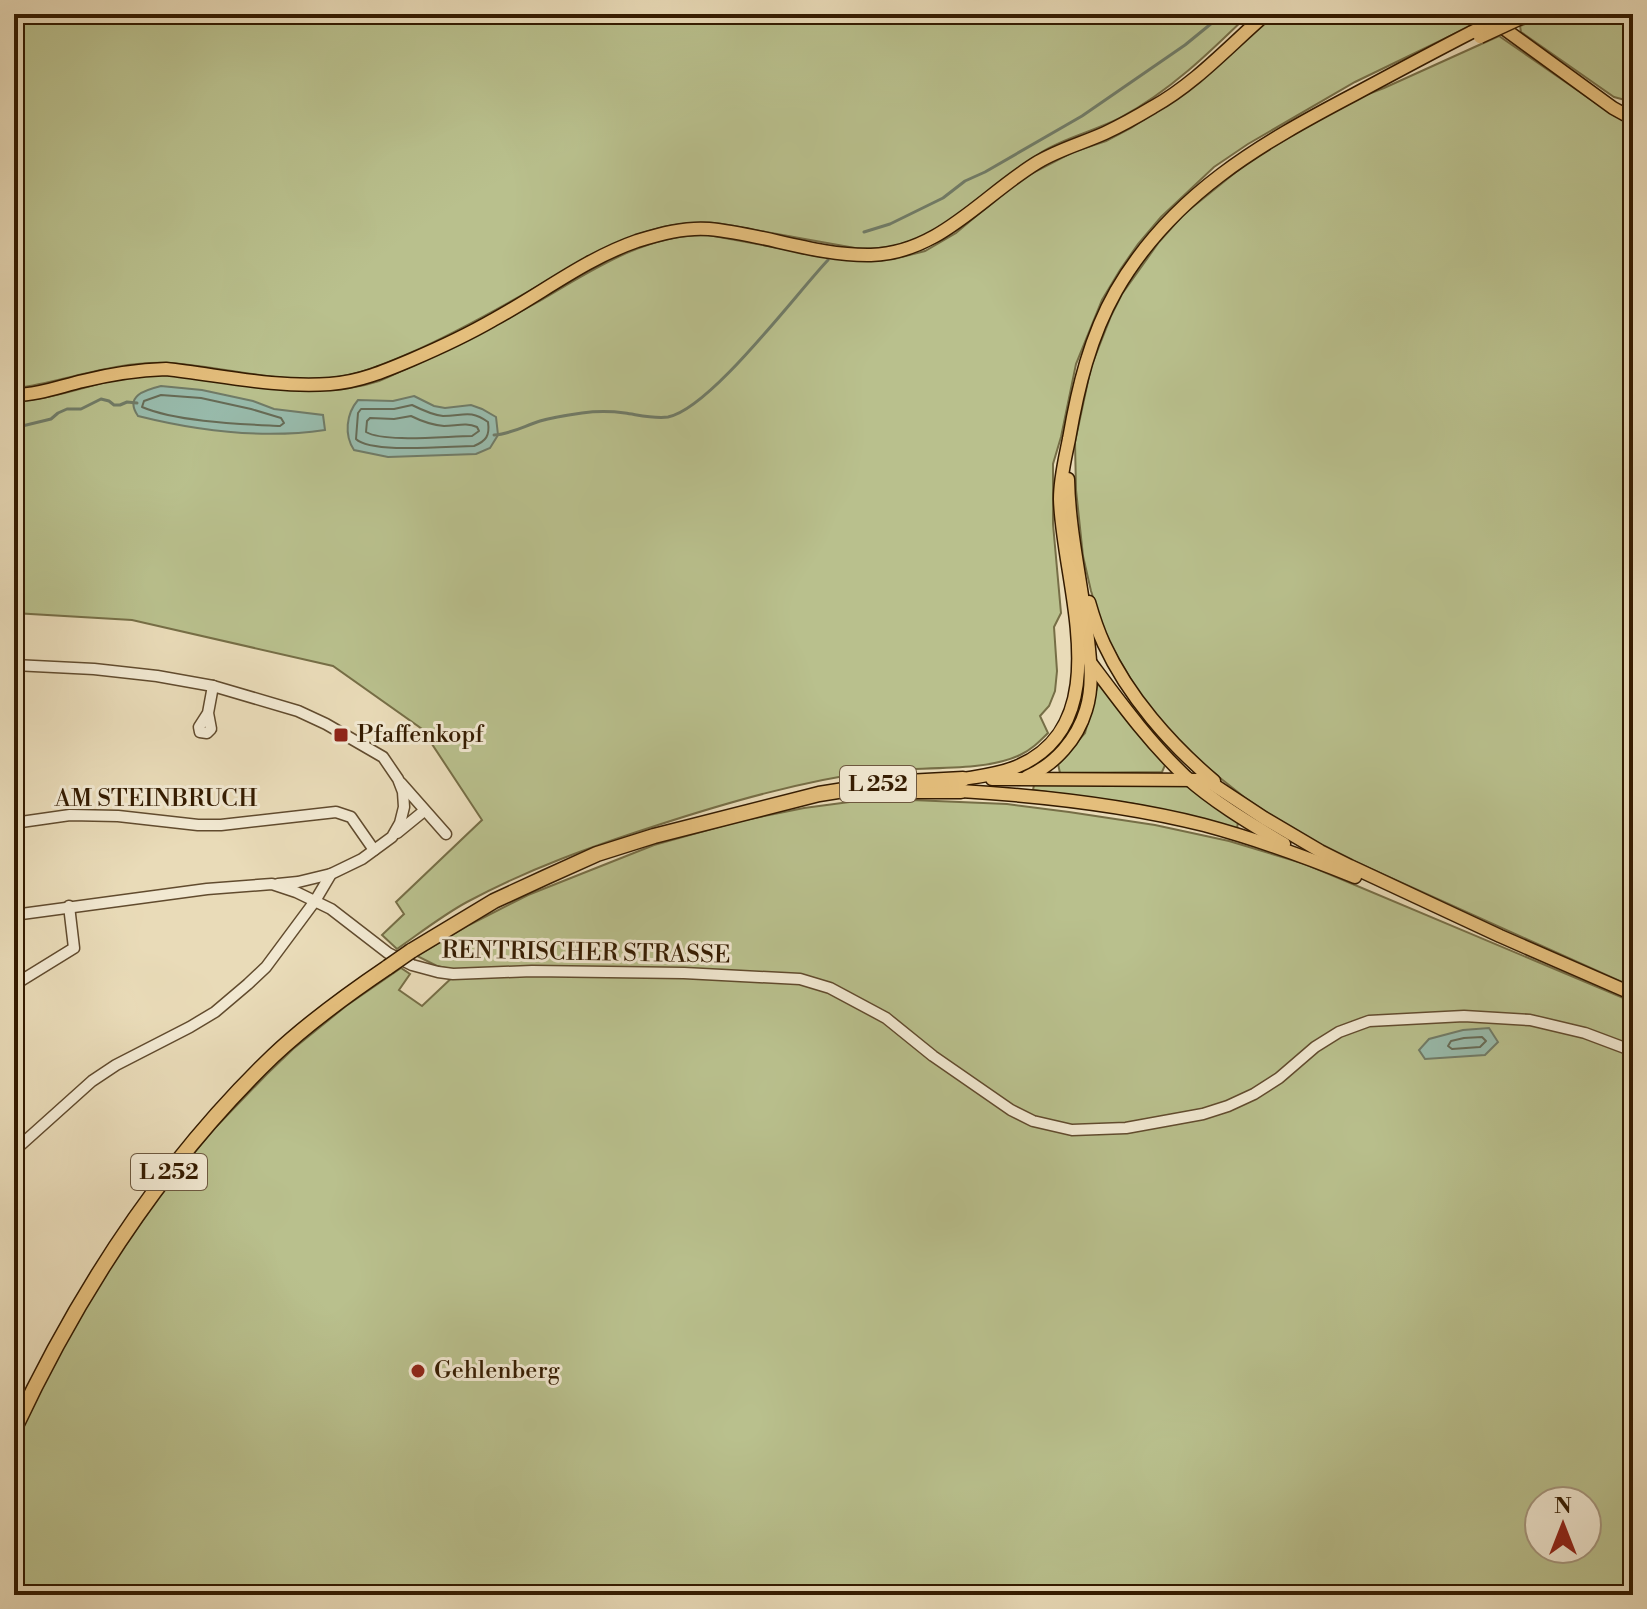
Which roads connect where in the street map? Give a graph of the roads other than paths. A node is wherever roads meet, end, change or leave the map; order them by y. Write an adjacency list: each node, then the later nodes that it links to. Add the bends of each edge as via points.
1 (1266, 14): 7 (main road, via 1187,86 1103,134 1037,162 932,240 912,248 844,254 688,229 604,255 492,321 377,375 330,384 290,384 166,369)
2 (1484, 14): 5 (main road)
3 (1519, 15): 8 (main road, bridge, via 1270,140 1201,190 1156,235 1103,316 1083,368)
4 (1633, 107): 5 (main road)
5 (1613, 108): 6 (main road)
6 (1633, 119)
7 (14, 395)
8 (1068, 442): 9 (main road, via 1070,515); 10 (main road, via 1060,497)
9 (1080, 578): 11 (main road); 19 (main road, via 1104,645 1134,695 1177,746)
10 (1076, 629): 11 (main road); 18 (main road, via 1076,693 1062,732 1019,766)
11 (1090, 662): 16 (main road, via 1087,709 1077,733 1051,762); 17 (main road, via 1131,718)
12 (14, 665): 13 (street, via 129,672)
13 (213, 686): 14 (street); 15 (street, via 326,724 383,757)
14 (208, 713)
15 (398, 779): 20 (street); 23 (street, via 404,807)
16 (1022, 779): 17 (main road); 18 (main road, via 989,788)
17 (1188, 779): 19 (main road, via 1211,783); 25 (main road)
18 (962, 785): 25 (main road, via 1148,813); 36 (highway, L 252, bridge, via 794,800 654,836 597,854 494,901 411,951 273,1056 181,1157 101,1267)
19 (1235, 798): 31 (main road, via 1320,851)
20 (424, 811): 22 (street); 23 (street)
21 (14, 823): 24 (street, AM STEINBRUCH, via 70,815 221,825 336,812 351,817)
22 (446, 834)
23 (392, 837): 24 (street)
24 (374, 850): 26 (street)
25 (1306, 857): 31 (main road)
26 (331, 874): 27 (street); 28 (street)
27 (272, 884): 28 (street, RENTRISCHER STRASSE); 29 (street, RENTRISCHER STRASSE)
28 (315, 901): 34 (street, RENTRISCHER STRASSE, via 388,953 438,972 684,973 800,979 830,988 886,1018 1011,1110 1072,1130 1126,1128 1228,1106 1279,1078 1339,1032 1369,1021 1464,1016 1530,1020); 35 (street, via 266,967 215,1012 104,1073)
29 (69, 906): 30 (street, RENTRISCHER STRASSE); 32 (street, via 74,948)
30 (14, 915)
31 (1500, 936): 33 (main road)
32 (14, 985)
33 (1633, 994)
34 (1633, 1051)
35 (14, 1151)
36 (14, 1430)

